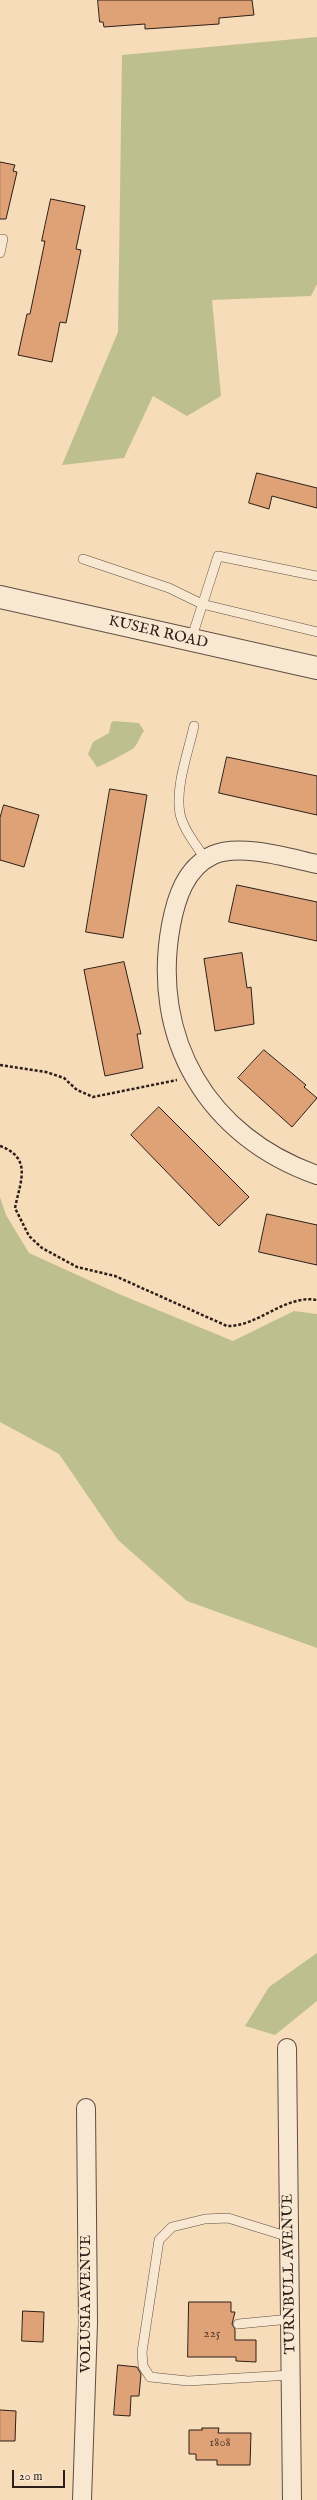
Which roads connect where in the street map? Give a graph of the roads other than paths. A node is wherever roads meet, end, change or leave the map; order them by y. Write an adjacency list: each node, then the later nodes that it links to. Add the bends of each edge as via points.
1 (0, 239): 2 (lane, via 3,239)
2 (0, 253)
3 (83, 559): 6 (lane, via 169,588)
4 (317, 576): 6 (lane, via 218,556)
5 (0, 597): 8 (street, KUSER ROAD)
6 (202, 604): 7 (lane); 8 (lane)
7 (317, 632)
8 (191, 640): 9 (street, KUSER ROAD)
9 (316, 665)
10 (194, 726): 11 (lane, via 181,784 180,815 186,830)
11 (206, 860): 12 (street, via 213,855 247,851); 13 (street, via 189,876 176,899 165,975 174,1029 192,1075 210,1102 227,1120 264,1151 291,1166)
12 (317, 864)
13 (317, 1175)
14 (287, 2048): 16 (street, TURNBULL AVENUE)
15 (86, 2108): 20 (street, VOLUSIA AVENUE, via 88,2323)
16 (289, 2237): 17 (street, TURNBULL AVENUE); 19 (lane, via 228,2218 205,2219 172,2227 159,2240 142,2352 143,2366 150,2376 188,2381)
17 (290, 2319): 18 (lane); 19 (street, TURNBULL AVENUE)
18 (238, 2324)
19 (291, 2375): 21 (street, TURNBULL AVENUE)
20 (82, 2500)
21 (292, 2500)

